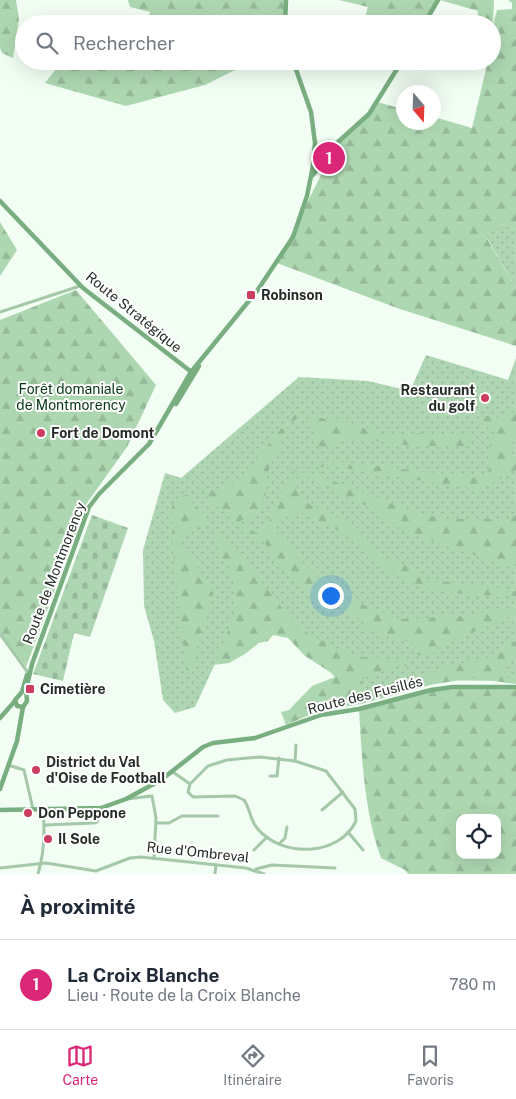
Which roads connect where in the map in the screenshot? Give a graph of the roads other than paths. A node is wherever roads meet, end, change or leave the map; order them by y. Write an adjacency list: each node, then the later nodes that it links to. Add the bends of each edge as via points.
1 (286, 0): 3 (main road)
2 (438, 0): 4 (main road)
3 (285, 15)
4 (429, 15)
5 (296, 70): 8 (main road, Route de Montmorency, via 313,123)
6 (396, 70): 7 (main road, via 369,114)
7 (330, 151): 8 (main road, via 321,159); 9 (main road)
8 (314, 159): 9 (main road, via 315,164); 10 (main road, Route de Montmorency)
9 (321, 163): 10 (main road)
10 (309, 183): 14 (main road, Route de Montmorency, via 298,228 288,247)
11 (0, 201): 12 (main road, Route Stratégique)
12 (81, 286): 13 (street); 14 (main road, Route Stratégique)
13 (0, 312)
14 (193, 373): 16 (main road, Route de Montmorency, via 146,448 99,494 87,512)
15 (0, 634): 16 (street)
16 (29, 673): 18 (main road, Route de Montmorency); 19 (main road, Route de Montmorency)
17 (516, 687): 26 (main road, Route des Fusillés, via 430,690 321,715 255,738 203,747)
18 (18, 696): 19 (main road); 20 (main road, Route de Montmorency)
19 (26, 698): 20 (main road, Route de Montmorency, via 27,703)
20 (18, 704): 21 (main road); 25 (main road, via 17,741)
21 (0, 718)
22 (296, 745): 24 (street)
23 (279, 758): 24 (street); 27 (street, via 278,776); 28 (street, via 244,758 217,763 203,770)
24 (294, 761): 30 (street, via 320,767 330,774)
25 (8, 765): 29 (main road); 33 (street, via 24,770)
26 (173, 772): 28 (street); 31 (main road, Route des Fusillés)
27 (270, 776)
28 (190, 784): 42 (street, via 188,792 192,797 235,796 244,800 257,828)
29 (0, 789)
30 (343, 792): 36 (street); 41 (street, via 356,815)
31 (126, 799): 32 (main road, Route des Fusillés); 38 (street, via 150,795)
32 (101, 808): 35 (main road, Route des Fusillés); 39 (street, via 94,823)
33 (33, 809): 34 (main road, Route des Fusillés); 35 (main road, Route des Fusillés)
34 (0, 810)
35 (43, 810): 39 (street)
36 (322, 810)
37 (218, 816): 38 (street, via 182,816 169,823)
38 (156, 823): 46 (street)
39 (45, 825): 47 (street)
40 (287, 827): 43 (street, via 285,838)
41 (348, 832): 43 (street, via 325,846 296,850); 45 (street)
42 (267, 837): 43 (street); 44 (street)
43 (279, 844)
44 (254, 850)
45 (363, 850)
46 (154, 858): 48 (street, Rue d'Ombreval); 53 (street, Rue d'Ombreval, via 130,858)
47 (41, 864): 49 (street, Rue d'Ombreval); 51 (street, Rue d'Ombreval); 54 (street)
48 (216, 865): 52 (street, Rue d'Ombreval); 56 (street)
49 (0, 868)
50 (336, 868): 52 (street, via 272,865)
51 (78, 869): 53 (street, Rue d'Ombreval); 55 (street)
52 (255, 869): 57 (street, Rue d'Ombreval)
53 (105, 871)
54 (38, 874)
55 (76, 874)
56 (215, 874)
57 (264, 874)

